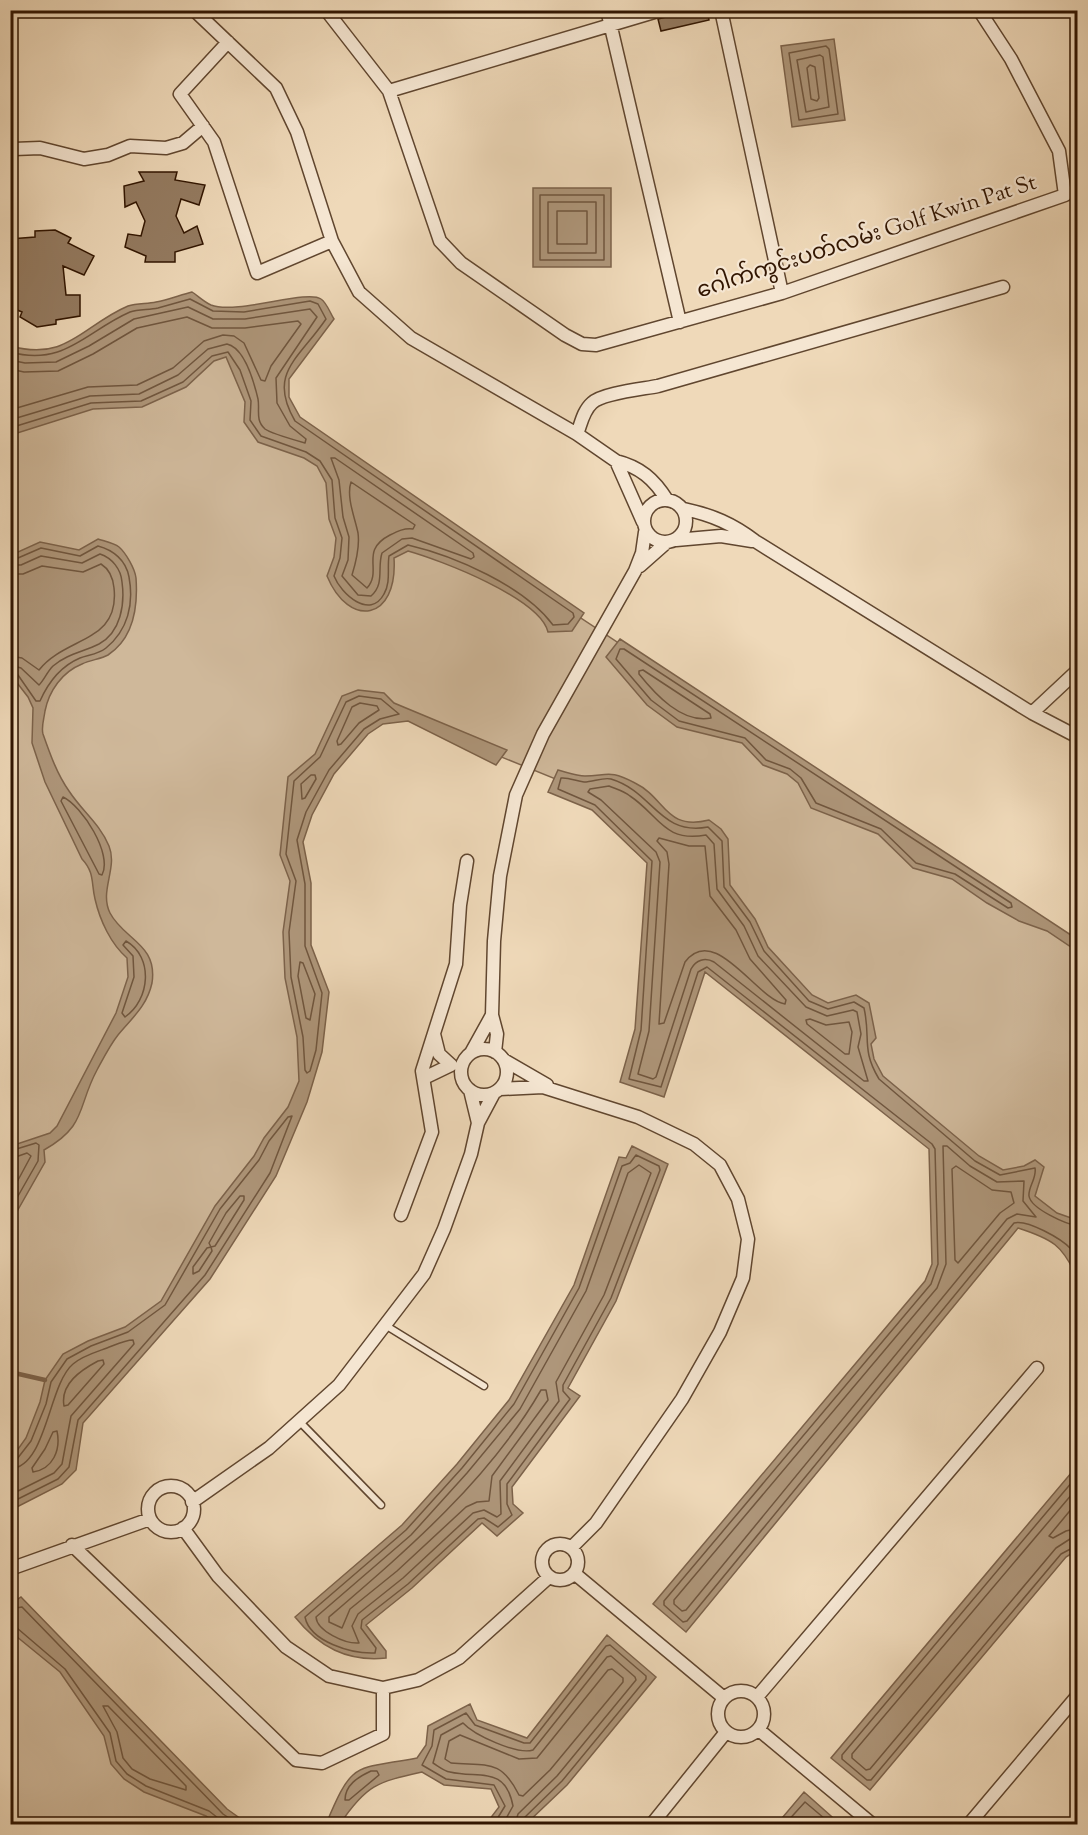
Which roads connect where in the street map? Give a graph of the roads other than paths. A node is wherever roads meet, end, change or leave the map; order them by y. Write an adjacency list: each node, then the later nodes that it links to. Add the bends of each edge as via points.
1 (194, 10): 8 (street)
2 (326, 10): 9 (street, ဂေါက်ကွင်းပတ်လမ်း Golf Kwin Pat St)
3 (607, 10): 7 (street)
4 (661, 10): 7 (street)
5 (721, 10): 14 (street)
6 (979, 10): 14 (street, ဂေါက်ကွင်းပတ်လမ်း Golf Kwin Pat St, via 1011,59 1059,151 1065,195)
7 (610, 26): 9 (street); 15 (street)
8 (228, 42): 10 (street, via 180,94); 12 (street, via 276,88 297,132)
9 (389, 91): 15 (street, ဂေါက်ကွင်းပတ်လမ်း Golf Kwin Pat St, via 440,241 461,263 582,344 596,345)
10 (203, 126): 11 (street, via 183,143 166,148 130,146 84,159 39,148); 12 (street, via 214,142 257,273)
11 (10, 152)
12 (332, 241): 16 (street, via 359,291 411,338)
13 (1003, 287): 16 (street, via 658,386 602,398 592,402)
14 (782, 293): 15 (street, ဂေါက်ကွင်းပတ်လမ်း Golf Kwin Pat St)
15 (680, 322)
16 (577, 434): 17 (street)
17 (616, 461): 18 (street, via 647,475); 20 (street)
18 (667, 500): 19 (street); 20 (street, via 649,507)
19 (684, 509): 21 (street, via 684,532); 22 (street, via 720,519)
20 (644, 528): 21 (street, via 657,541); 23 (street, via 642,553)
21 (671, 541): 22 (street, via 721,536); 23 (street)
22 (756, 541): 25 (street)
23 (635, 571): 28 (street, via 543,734 516,795 500,876)
24 (1077, 670): 25 (street)
25 (1032, 713): 26 (street)
26 (1077, 737)
27 (467, 861): 29 (street, via 456,964)
28 (492, 1015): 30 (street); 31 (street)
29 (434, 1032): 32 (street, via 439,1054); 33 (street, via 422,1071)
30 (471, 1053): 31 (street, via 484,1049); 32 (street)
31 (500, 1056): 35 (street, via 507,1071); 36 (street)
32 (456, 1068): 33 (street); 34 (street)
33 (424, 1078): 38 (street, via 432,1132)
34 (470, 1090): 35 (street, via 483,1095); 37 (street)
35 (497, 1091): 36 (street, via 525,1086); 37 (street)
36 (562, 1092): 48 (street, via 638,1117 694,1144 720,1165 738,1198 748,1239 743,1278 720,1332 682,1399 596,1523)
37 (478, 1123): 39 (street, via 444,1229 423,1274)
38 (401, 1215)
39 (385, 1325): 41 (lane); 42 (street, via 339,1385)
40 (1037, 1368): 54 (street)
41 (484, 1386)
42 (299, 1421): 43 (street, via 269,1448); 44 (lane)
43 (192, 1502): 45 (street, via 182,1489 160,1489 148,1505); 46 (street, via 194,1511)
44 (381, 1505)
45 (150, 1519): 46 (street, via 161,1530); 47 (street)
46 (183, 1528): 52 (street, via 218,1576 286,1647 329,1676)
47 (72, 1545): 49 (street); 52 (street, via 296,1760 322,1762 383,1734)
48 (571, 1548): 50 (street, via 578,1560); 51 (street, via 560,1544 545,1552 541,1563)
49 (10, 1569)
50 (574, 1573): 51 (street, via 563,1580); 55 (street)
51 (549, 1577): 52 (street, via 459,1658 418,1680)
52 (382, 1688)
53 (1077, 1695): 60 (street)
54 (757, 1696): 55 (street, via 740,1691); 56 (street, via 765,1713)
55 (724, 1698): 57 (street, via 718,1716)
56 (759, 1730): 57 (street, via 743,1738); 59 (street)
57 (726, 1732): 58 (street)
58 (652, 1824)
59 (872, 1824)
60 (969, 1824)

